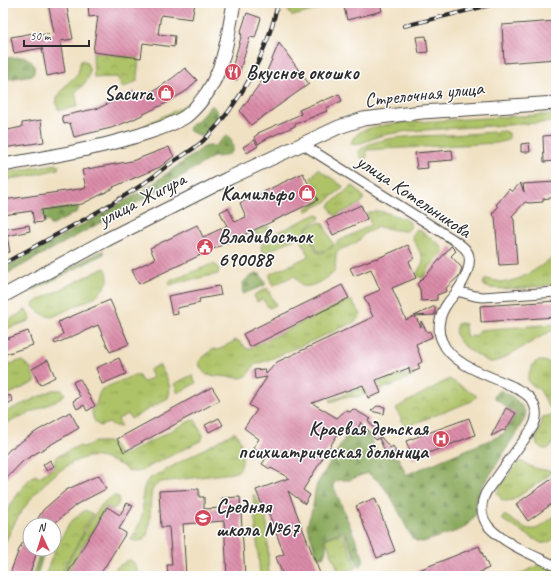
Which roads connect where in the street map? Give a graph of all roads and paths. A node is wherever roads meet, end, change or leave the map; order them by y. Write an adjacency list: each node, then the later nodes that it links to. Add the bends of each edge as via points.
1 (234, 3): 4 (main road, via 218,73 196,107 185,117 159,129 116,143)
2 (556, 103): 3 (main road, Стрелочная улица, via 422,112 363,119)
3 (302, 144): 5 (street, улица Котельникова, via 460,244 467,251 469,258 468,270); 7 (main road, улица Жигура, via 106,240)
4 (3, 165)
5 (457, 290): 6 (street, via 483,297); 8 (street, улица Котельникова, via 440,321 441,340 445,347 458,361 521,391 530,398 536,413 534,426 484,496 482,514 488,526 501,537)
6 (556, 292)
7 (3, 296)
8 (556, 566)

